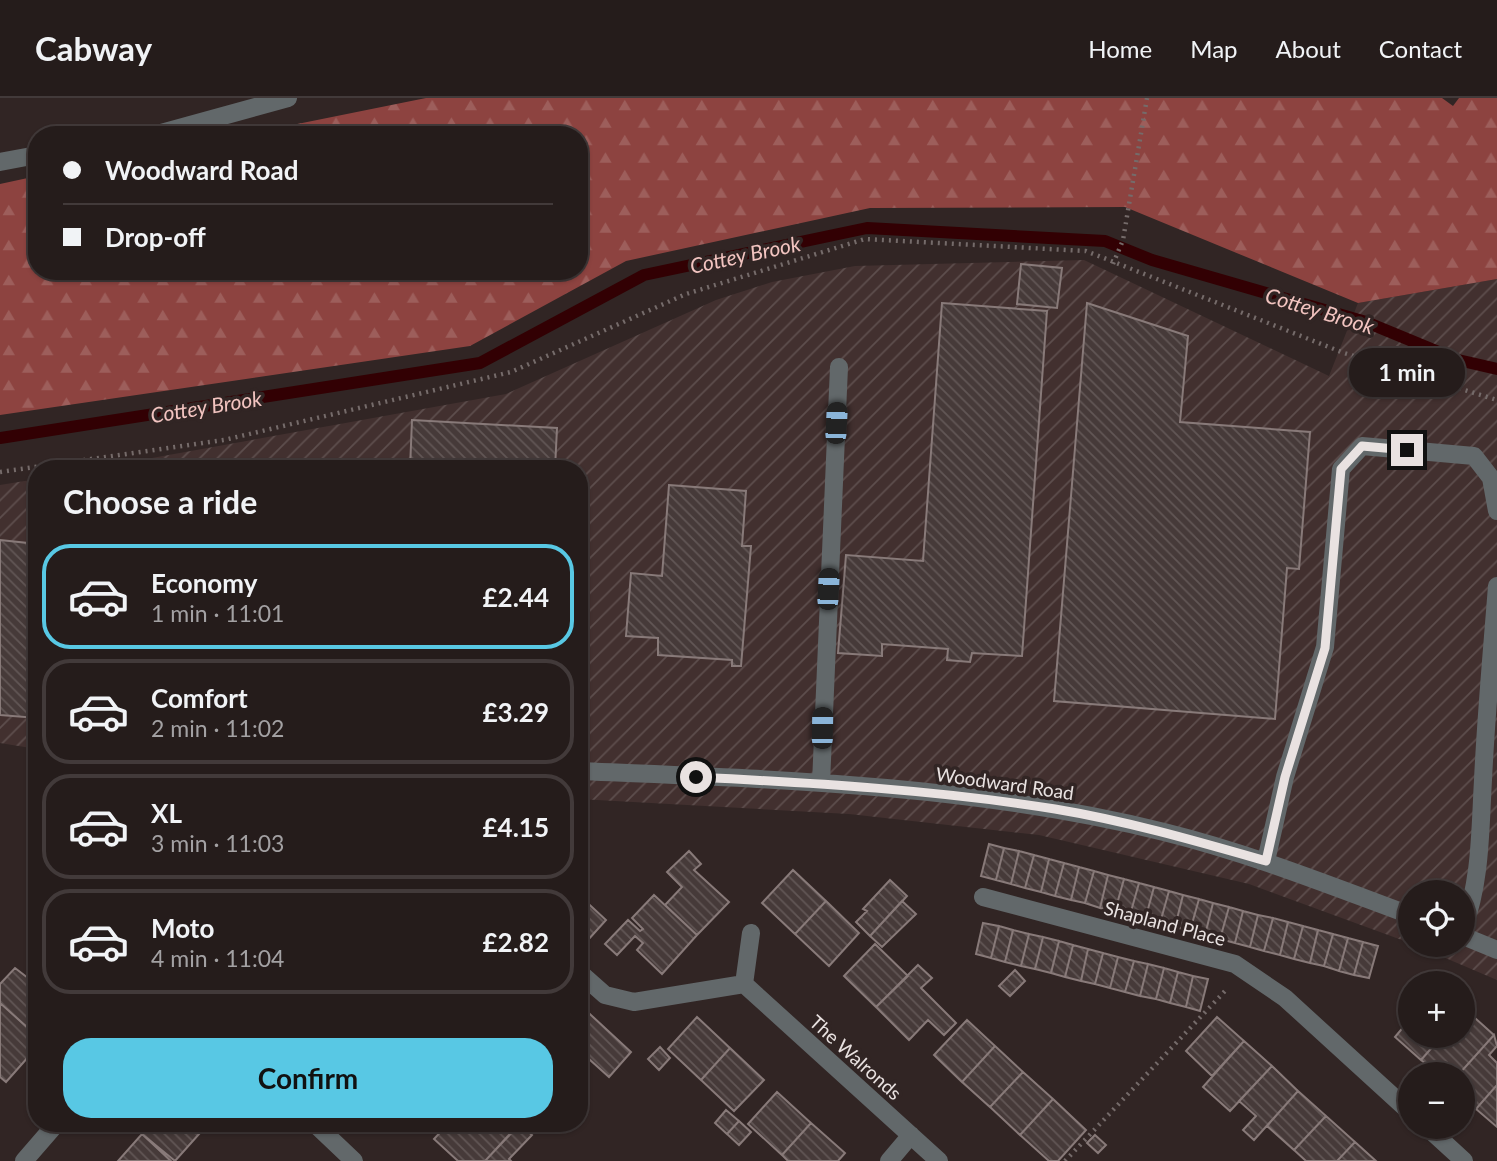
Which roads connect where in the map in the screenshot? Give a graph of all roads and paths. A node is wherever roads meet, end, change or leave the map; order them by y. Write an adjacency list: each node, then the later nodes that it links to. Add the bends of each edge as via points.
1 (288, 98): 3 (street)
2 (1147, 98): 6 (path, via 1124,240)
3 (187, 126)
4 (28, 157): 5 (street)
5 (0, 162)
6 (1113, 264): 8 (path, via 1344,353); 9 (path, via 1086,251 865,239 686,294 512,372 225,440)
7 (839, 367): 15 (street)
8 (1497, 400)
9 (84, 460)
10 (28, 468): 11 (path)
11 (0, 472)
12 (1497, 510): 16 (street, via 1491,478 1474,456 1362,446 1341,469 1325,648 1285,777)
13 (1497, 586): 17 (street, via 1483,838)
14 (588, 771): 15 (street, Woodward Road)
15 (821, 783): 16 (street, Woodward Road, via 1054,809 1164,832)
16 (1266, 861): 19 (street, Woodward Road)
17 (1475, 885)
18 (983, 897): 23 (street, Shapland Place)
19 (1398, 910)
20 (751, 933): 25 (street)
21 (1475, 941): 22 (street)
22 (1497, 950)
23 (1235, 964): 26 (street, Shapland Place, via 1285,998); 35 (path, via 1223,997)
24 (588, 980): 25 (street, via 605,995 634,1002)
25 (744, 984): 29 (street, The Walronds)
26 (1398, 1101)
27 (50, 1132): 31 (street)
28 (323, 1132): 32 (street)
29 (912, 1135): 33 (street); 34 (street, The Walronds)
30 (1440, 1139): 36 (street)
31 (23, 1161)
32 (354, 1161)
33 (888, 1161)
34 (939, 1161)
35 (1065, 1161)
36 (1464, 1161)

